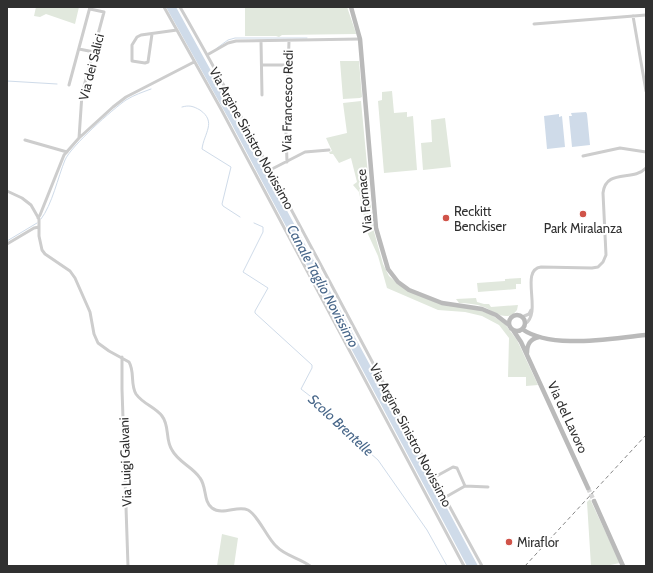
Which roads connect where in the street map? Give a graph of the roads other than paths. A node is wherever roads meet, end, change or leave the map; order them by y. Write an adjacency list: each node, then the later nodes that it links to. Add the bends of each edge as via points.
1 (164, 7): 8 (street)
2 (180, 7): 15 (street, Via Argine Sinistro Novissimo)
3 (351, 7): 10 (street, Via Fornace)
4 (90, 8): 13 (street); 14 (street, Via dei Salici, via 104,12)
5 (646, 15): 6 (street)
6 (634, 16): 7 (street); 20 (street)
7 (534, 24)
8 (176, 30): 9 (street); 16 (street)
9 (152, 34): 9 (street, via 148,62 132,61 132,45 135,38)
10 (360, 39): 12 (street); 37 (street, Via Fornace, via 376,226 388,269 398,282 409,290 442,303 478,308)
11 (261, 41): 12 (street); 15 (street, via 230,42); 17 (street)
12 (289, 41): 18 (street, Via Francesco Redi)
13 (79, 49): 14 (street); 19 (street)
14 (94, 52): 22 (street, Via dei Salici, via 82,94)
15 (207, 55): 30 (street, Via Argine Sinistro Novissimo)
16 (194, 62): 22 (street, via 122,100); 55 (street)
17 (262, 65): 18 (street); 21 (street)
18 (288, 66): 28 (street, Via Francesco Redi)
19 (69, 85)
20 (646, 91)
21 (262, 95)
22 (79, 138): 25 (street)
23 (25, 140): 25 (street)
24 (329, 150): 28 (street, Via Francesco Redi, via 305,152)
25 (67, 152): 32 (street)
26 (646, 152): 27 (street, via 620,148)
27 (583, 156)
28 (287, 162): 30 (street, Via Francesco Redi)
29 (646, 168): 35 (street, via 637,174 612,178 604,186 606,255 603,262 592,268 535,269 531,275)
30 (270, 170): 47 (street, Via Argine Sinistro Novissimo)
31 (7, 191): 32 (street, via 25,200)
32 (38, 220): 33 (street)
33 (39, 227): 34 (street); 46 (street, via 43,251 72,273 76,280 90,312 97,342)
34 (7, 244)
35 (532, 308): 38 (street, via 529,314); 40 (street, via 530,319)
36 (512, 316): 37 (street, Via Fornace); 38 (street); 39 (street)
37 (499, 317): 39 (street, Via Fornace)
38 (522, 317): 40 (street)
39 (509, 325): 41 (street)
40 (523, 327): 41 (street, via 517,331); 43 (street); 44 (street, Via del Lavoro)
41 (513, 330): 44 (street, Via del Lavoro)
42 (646, 335): 43 (street, via 567,341)
43 (542, 337): 45 (street, via 529,342)
44 (521, 342): 45 (street, Via del Lavoro)
45 (527, 356): 50 (street, Via del Lavoro)
46 (122, 358): 53 (street, Via Luigi Galvani); 54 (street, via 130,365 132,384 137,395 165,419 169,444 173,452 201,479 210,506 219,511 240,508 249,511 276,546)
47 (433, 478): 48 (street, via 455,467); 51 (street, Via Argine Sinistro Novissimo)
48 (465, 486): 49 (street); 51 (street)
49 (488, 487)
50 (588, 488)
51 (444, 498): 56 (street, Via Argine Sinistro Novissimo)
52 (594, 501): 57 (street)
53 (128, 566)
54 (310, 566)
55 (464, 566)
56 (482, 566)
57 (623, 566)

